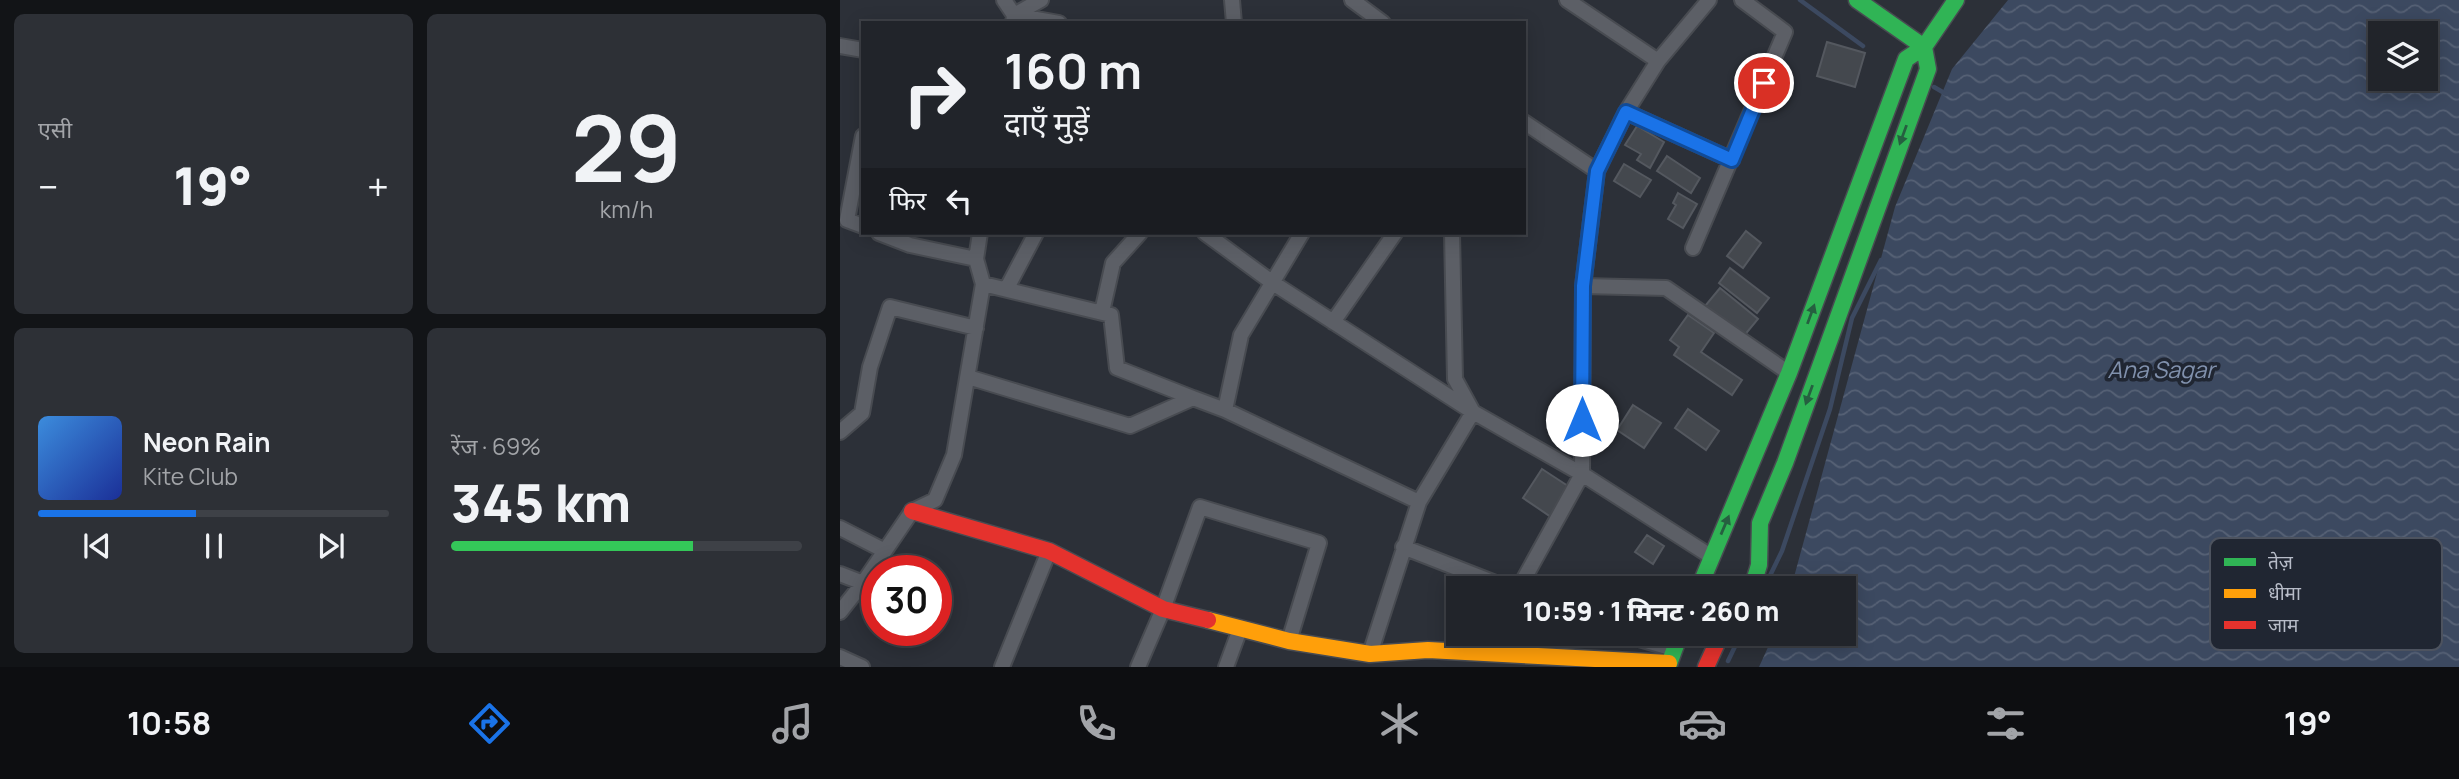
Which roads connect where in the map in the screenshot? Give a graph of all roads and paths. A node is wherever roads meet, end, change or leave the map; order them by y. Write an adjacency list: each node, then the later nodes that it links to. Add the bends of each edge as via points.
1 (1004, 0): 10 (street)
2 (1041, 0): 10 (street)
3 (1233, 0): 12 (street)
4 (1352, 0): 13 (street)
5 (1567, 0): 17 (street)
6 (1709, 0): 17 (street)
7 (1742, 0): 23 (street, via 1786,32)
8 (1857, 0): 15 (street)
9 (1956, 0): 15 (street)
10 (1014, 19): 11 (street)
11 (1036, 21)
12 (1234, 21)
13 (1380, 21)
14 (840, 46): 16 (street)
15 (1924, 47): 18 (street, via 1906,59); 19 (street, via 1928,69)
16 (861, 50)
17 (1658, 61): 20 (street)
18 (1897, 83): 19 (street); 43 (street, one-way to 18)
19 (1918, 94): 64 (street, one-way to 64, via 1760,523)
20 (1626, 112): 23 (street); 24 (street)
21 (1526, 123): 24 (street)
22 (861, 146): 25 (street, via 847,219)
23 (1732, 160): 34 (street)
24 (1597, 171): 38 (street)
25 (861, 225)
26 (884, 235): 35 (street, via 910,246)
27 (979, 235): 35 (street)
28 (1035, 235): 39 (street)
29 (1138, 235): 40 (street, via 1113,263)
30 (1208, 235): 36 (street)
31 (1301, 235): 36 (street)
32 (1394, 235): 41 (street)
33 (1452, 235): 47 (street, via 1455,379)
34 (1693, 248)
35 (976, 260): 37 (street)
36 (1273, 283): 41 (street); 46 (street, via 1241,335)
37 (983, 284): 39 (street); 42 (street)
38 (1583, 286): 43 (street, via 1667,288); 49 (street)
39 (1007, 288): 40 (street)
40 (1102, 312): 45 (street, via 1111,315 1117,368)
41 (1333, 322): 47 (street)
42 (976, 328): 44 (street); 48 (street, via 890,307 870,367 862,413)
43 (1789, 373): 59 (street, one-way to 43)
44 (968, 377): 45 (street, via 1130,426); 50 (street, via 954,455)
45 (1193, 398): 46 (street)
46 (1224, 410): 51 (street)
47 (1473, 412): 49 (street); 51 (street)
48 (840, 432)
49 (1582, 474): 59 (street); 62 (street)
50 (934, 500): 52 (street); 53 (street)
51 (1419, 502): 55 (street)
52 (912, 511): 53 (street); 56 (street)
53 (936, 518): 57 (street)
54 (840, 528): 56 (street)
55 (1403, 547): 61 (street); 74 (street)
56 (885, 551): 58 (street)
57 (1049, 551): 67 (street); 77 (street)
58 (882, 555)
59 (1712, 557): 63 (street)
60 (840, 574): 65 (street)
61 (1477, 576)
62 (1526, 576)
63 (1704, 576)
64 (1756, 576)
65 (861, 582)
66 (861, 586): 68 (street)
67 (1163, 609): 69 (street); 70 (street, via 1200,507 1319,543); 79 (street)
68 (840, 612)
69 (1240, 629): 70 (street); 80 (street)
70 (1289, 641): 74 (street)
71 (1644, 646): 76 (street)
72 (1716, 646): 82 (street)
73 (1428, 650): 74 (street); 76 (street); 81 (street)
74 (1370, 654)
75 (840, 657): 78 (street)
76 (1670, 660)
77 (1005, 666)
78 (862, 667)
79 (1138, 667)
80 (1226, 667)
81 (1424, 667)
82 (1706, 667)

